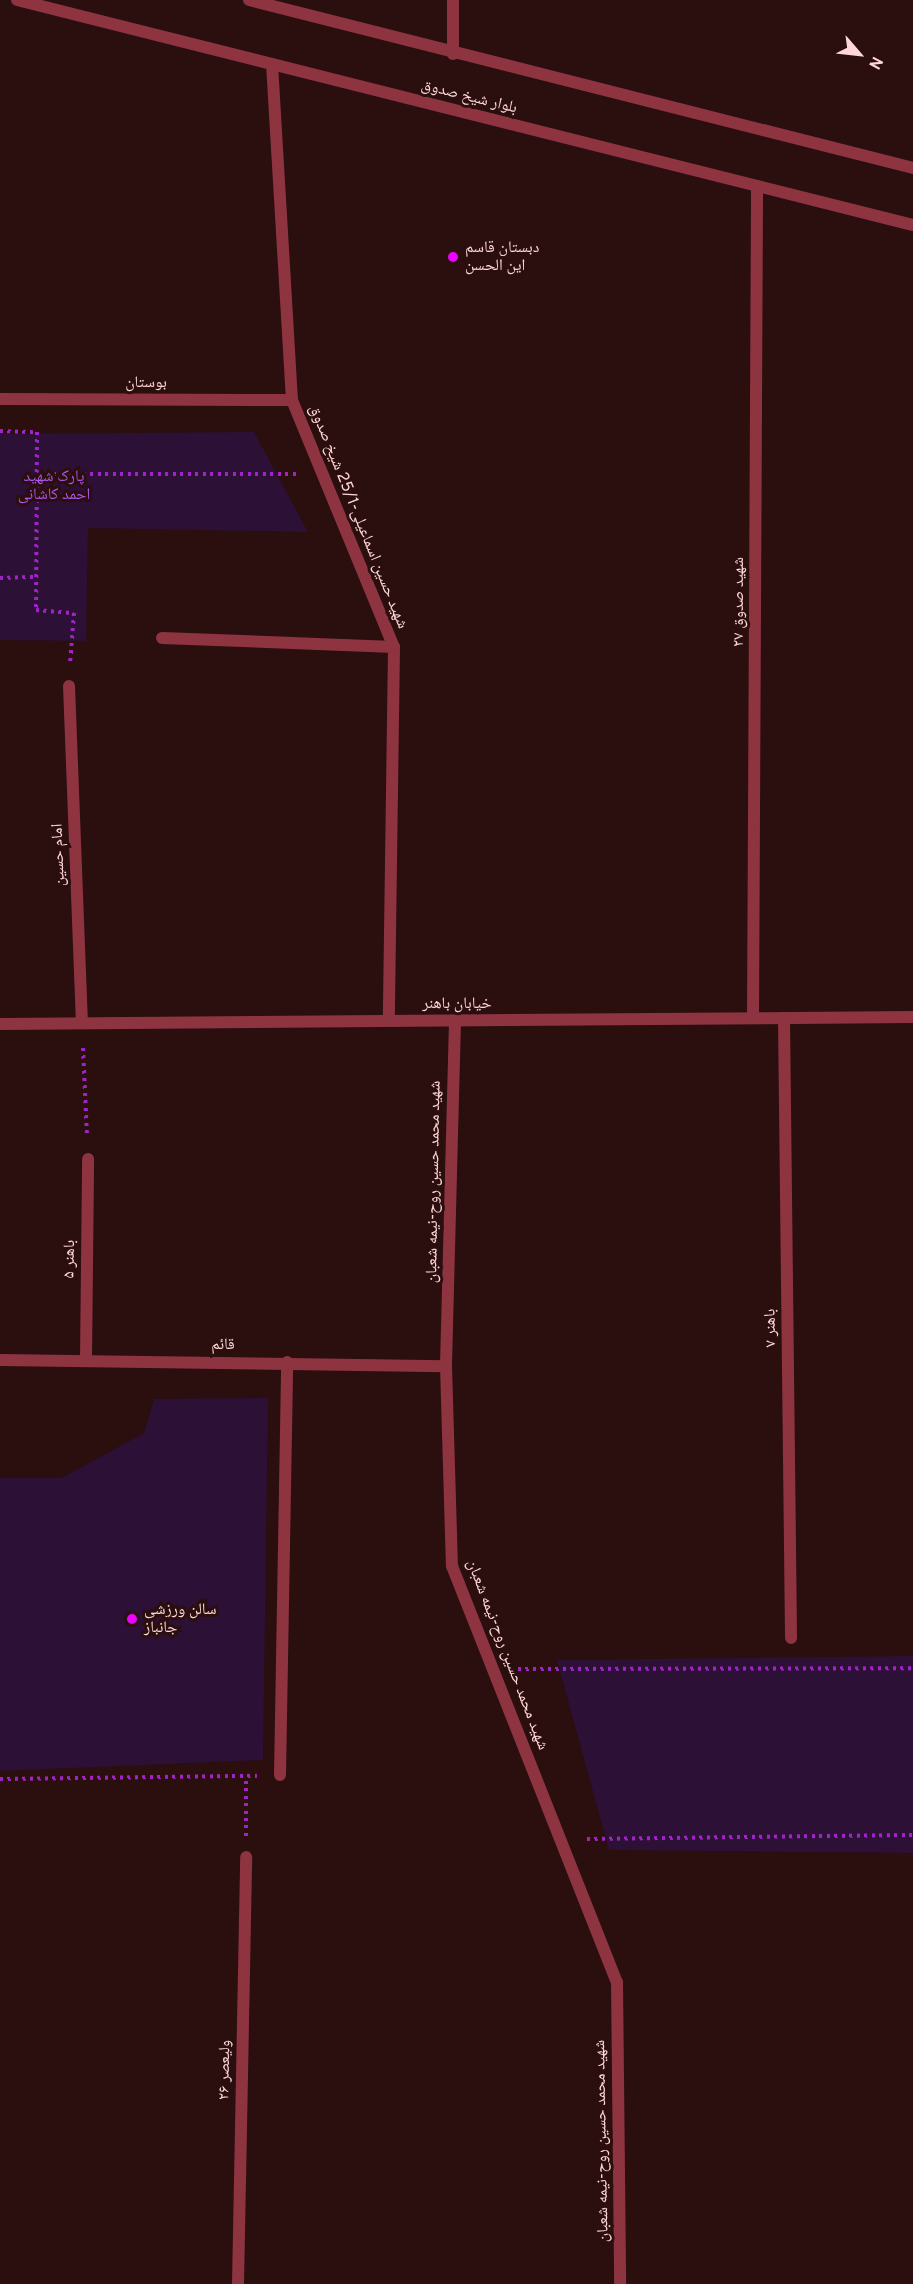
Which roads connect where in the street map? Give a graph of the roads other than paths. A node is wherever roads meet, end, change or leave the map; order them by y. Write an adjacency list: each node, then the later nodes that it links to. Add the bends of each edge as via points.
1 (17, 0): 5 (street, بلوار شیخ صدوق)
2 (249, 0): 4 (street)
3 (453, 0): 4 (street)
4 (453, 54): 6 (street)
5 (272, 64): 7 (street, بلوار شیخ صدوق); 10 (street, شهید حسین اسماعیلی-25/1 شیخ صدوق)
6 (913, 168)
7 (757, 186): 8 (street, بلوار شیخ صدوق); 15 (street, شهید صدوق ۲۷)
8 (913, 225)
9 (0, 399): 10 (street, بوستان)
10 (292, 400): 12 (street, شهید حسین اسماعیلی-25/1 شیخ صدوق)
11 (162, 638): 12 (street)
12 (394, 647): 17 (street, شهید حسین اسماعیلی-25/1 شیخ صدوق)
13 (69, 686): 19 (street, امام حسین)
14 (913, 1017): 16 (street, خیابان باهنر)
15 (753, 1018): 16 (street, خیابان باهنر); 18 (street, خیابان باهنر)
16 (784, 1018): 26 (street, باهنر ۷)
17 (389, 1019): 18 (street, خیابان باهنر); 19 (street, خیابان باهنر)
18 (455, 1021): 25 (street, شهید محمد حسین روح-نیمه شعبان)
19 (82, 1023): 20 (street, خیابان باهنر)
20 (0, 1024)
21 (88, 1159): 23 (street, باهنر ۵)
22 (0, 1359): 23 (street, قائم)
23 (86, 1360): 24 (street, قائم)
24 (287, 1362): 25 (street, قائم); 27 (street)
25 (446, 1366): 30 (street, شهید محمد حسین روح-نیمه شعبان, via 452,1566 617,1982)
26 (791, 1638)
27 (280, 1775)
28 (246, 1857): 29 (street, ولیعصر ۲۶)
29 (238, 2284)
30 (620, 2284)

